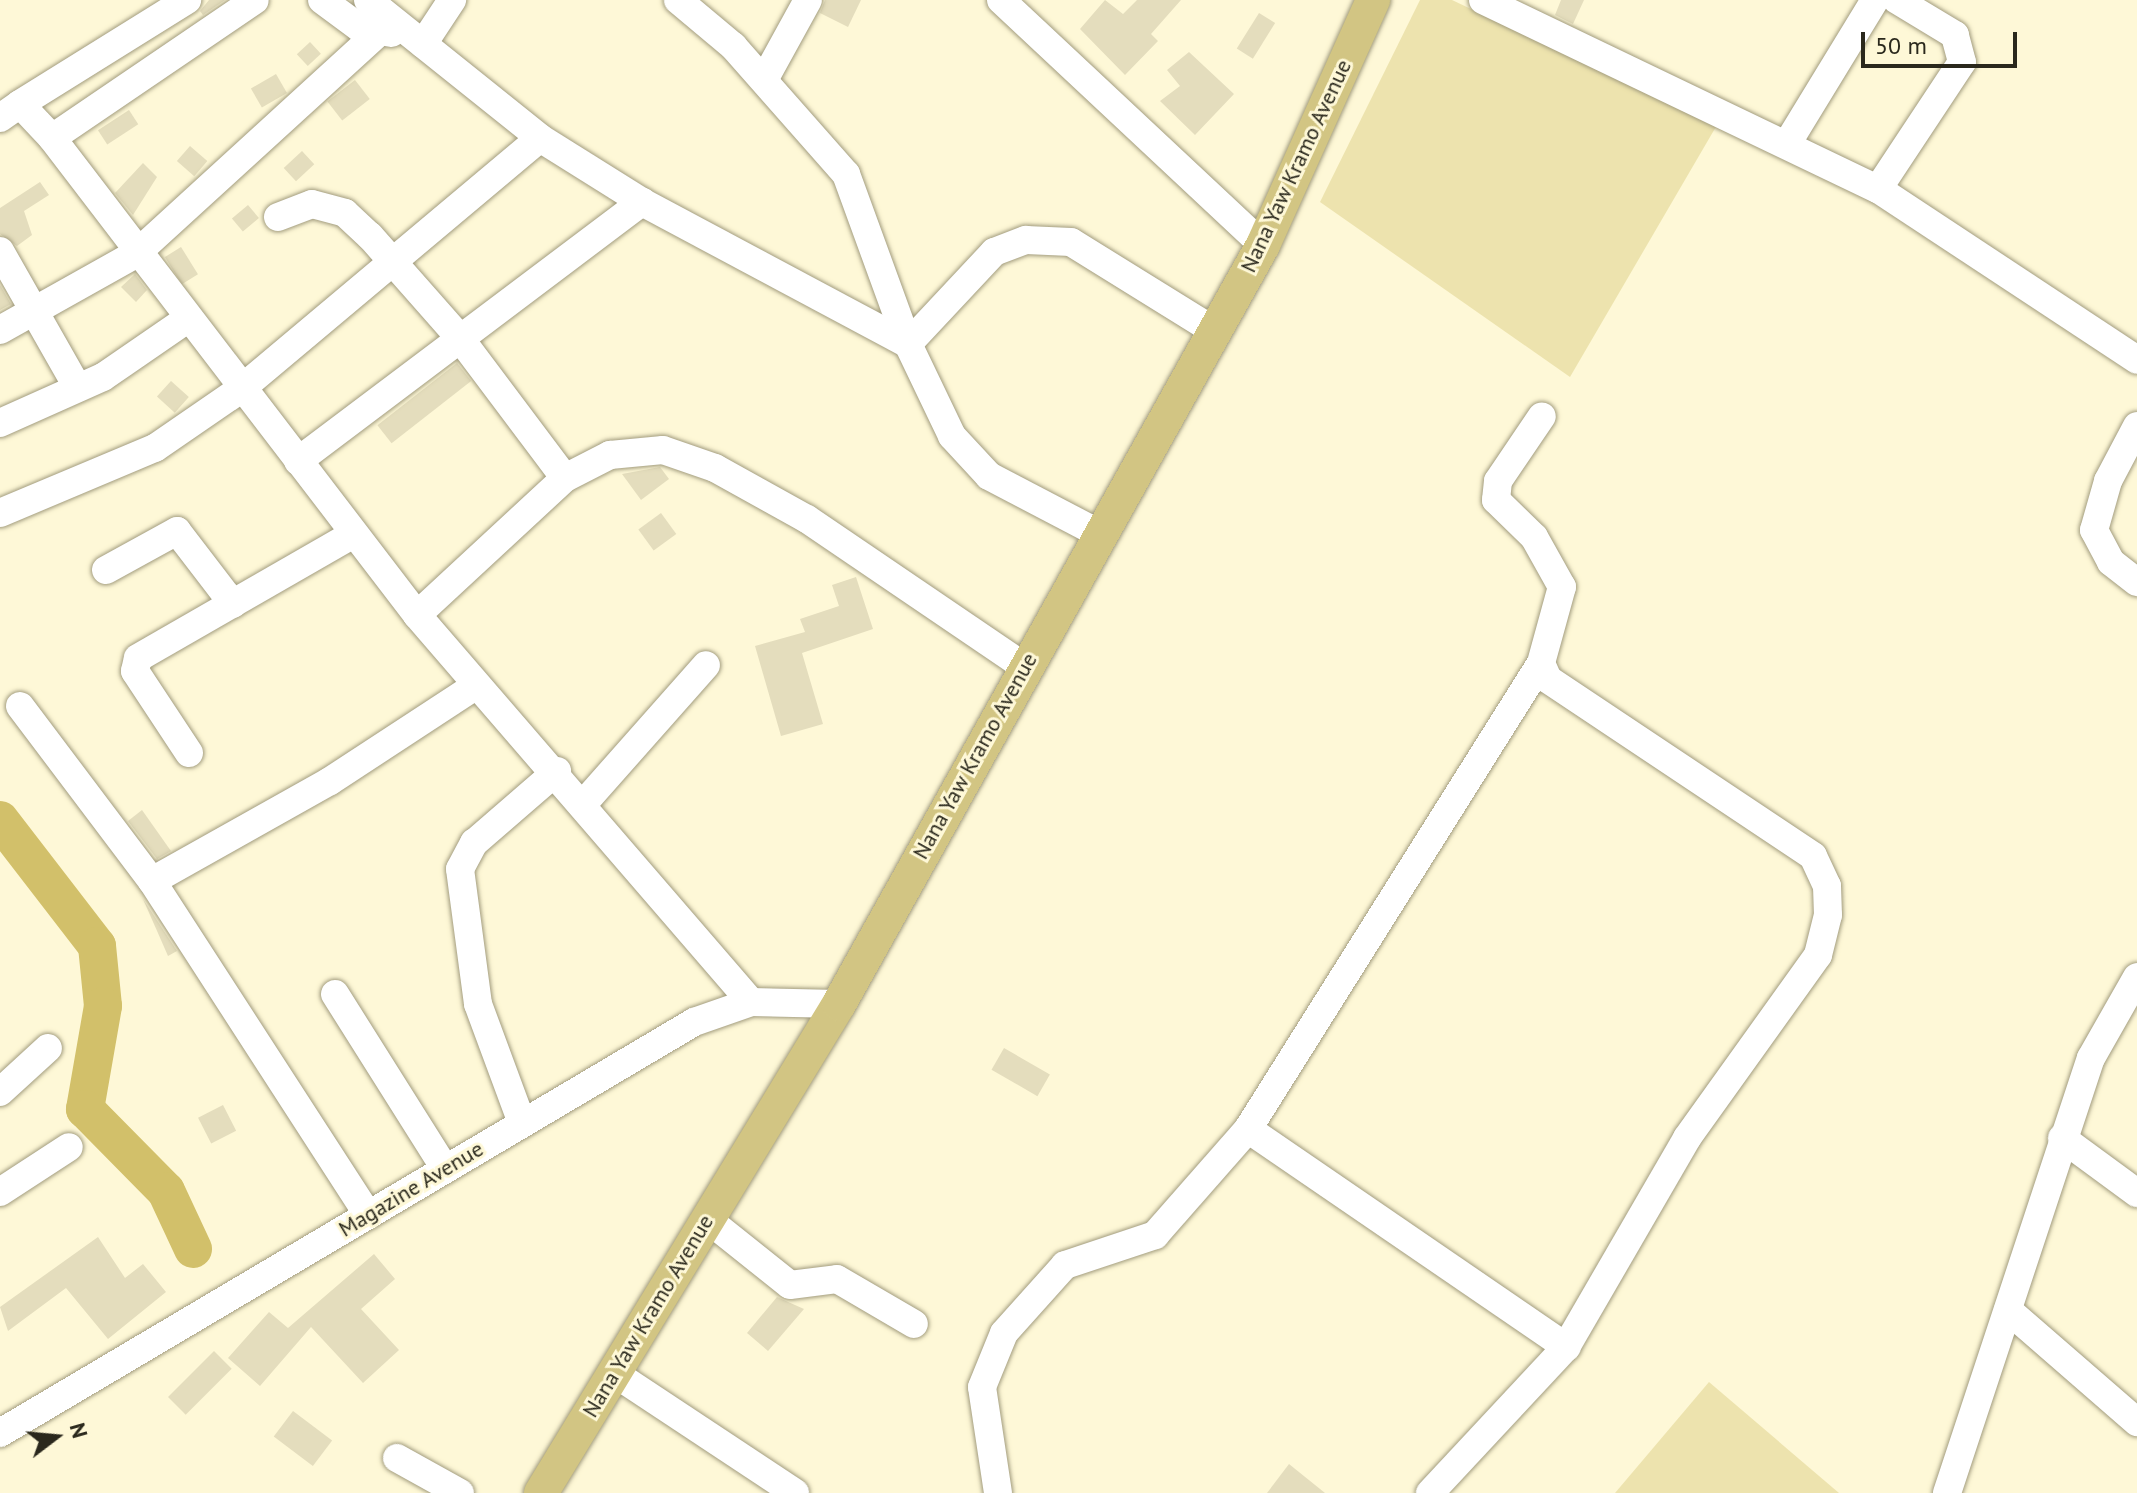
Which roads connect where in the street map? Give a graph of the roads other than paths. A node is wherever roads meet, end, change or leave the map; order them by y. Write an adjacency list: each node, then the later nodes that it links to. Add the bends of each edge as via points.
1 (187, 0): 16 (street)
2 (255, 0): 17 (street)
3 (322, 0): 13 (street)
4 (368, 0): 14 (street)
5 (452, 0): 14 (street)
6 (678, 0): 15 (street)
7 (808, 0): 15 (street)
8 (1001, 0): 23 (street)
9 (1483, 0): 19 (street)
10 (1875, 0): 19 (street)
11 (1897, 0): 20 (street, via 1955,35 1962,62)
12 (1364, 4): 23 (main road, Nana Yaw Kramo Avenue)
13 (378, 33): 14 (street); 25 (street)
14 (416, 38): 18 (street)
15 (764, 80): 32 (street, via 846,174)
16 (10, 111): 17 (street)
17 (52, 138): 25 (street)
18 (540, 138): 21 (street); 26 (street)
19 (1787, 144): 20 (street)
20 (1878, 189): 33 (street)
21 (642, 202): 31 (street); 32 (street)
22 (278, 217): 26 (street, via 312,204 345,213)
23 (1263, 245): 30 (main road, Nana Yaw Kramo Avenue)
24 (0, 251): 27 (street)
25 (137, 253): 27 (street); 28 (street)
26 (395, 263): 31 (street); 35 (street)
27 (32, 311): 29 (street); 34 (street)
28 (186, 320): 34 (street, via 103,377); 35 (street)
29 (0, 330)
30 (1213, 330): 32 (street, via 1071,242 1026,240 994,252); 42 (main road, Nana Yaw Kramo Avenue)
31 (459, 337): 39 (street); 40 (street)
32 (908, 344): 42 (street, via 952,436 989,476)
33 (2137, 360)
34 (75, 383): 37 (street)
35 (241, 389): 39 (street); 41 (street, via 155,448)
36 (1542, 416): 48 (street, via 1498,481 1496,500 1534,537 1562,587)
37 (0, 423)
38 (2137, 426): 45 (street, via 2108,481 2094,530 2111,562)
39 (298, 461): 43 (street)
40 (565, 478): 47 (street); 50 (street, via 610,455 663,450 715,468 807,519)
41 (0, 513)
42 (1098, 533): 50 (main road, Nana Yaw Kramo Avenue)
43 (354, 534): 46 (street); 47 (street)
44 (106, 570): 46 (street, via 177,531)
45 (2137, 582)
46 (233, 604): 53 (street, via 135,664)
47 (417, 615): 51 (street)
48 (1541, 663): 64 (street); 74 (street, via 1566,693 1813,856 1827,886 1818,955 1687,1138)
49 (706, 665): 55 (street)
50 (1025, 667): 60 (main road, Nana Yaw Kramo Avenue)
51 (475, 686): 54 (street); 56 (street, via 330,781)
52 (20, 706): 56 (street)
53 (189, 753)
54 (557, 771): 55 (street); 63 (street, via 474,843 460,869 481,1018)
55 (584, 803): 59 (street)
56 (152, 881): 70 (street)
57 (2137, 977): 65 (street, via 2091,1058)
58 (335, 994): 67 (street)
59 (751, 1002): 60 (street, Magazine Avenue); 63 (street, Magazine Avenue, via 694,1022)
60 (839, 1004): 71 (main road, Nana Yaw Kramo Avenue)
61 (48, 1048): 62 (street)
62 (0, 1092)
63 (522, 1123): 67 (street, Magazine Avenue)
64 (1248, 1129): 74 (street); 82 (street, via 1155,1235 1065,1265 1004,1333 982,1387)
65 (2062, 1138): 69 (street); 72 (street)
66 (69, 1147): 68 (street)
67 (445, 1169): 70 (street, Magazine Avenue)
68 (0, 1192)
69 (2137, 1193)
70 (368, 1215): 77 (street, Magazine Avenue)
71 (706, 1218): 73 (street, via 790,1285 837,1279); 75 (main road, Nana Yaw Kramo Avenue)
72 (2008, 1310): 76 (street); 84 (street)
73 (914, 1324)
74 (1566, 1347): 83 (street)
75 (614, 1373): 79 (main road, Nana Yaw Kramo Avenue); 81 (street)
76 (2137, 1422)
77 (0, 1433)
78 (397, 1458): 80 (street)
79 (548, 1491)
80 (460, 1493)
81 (795, 1493)
82 (998, 1493)
83 (1430, 1493)
84 (1947, 1493)

